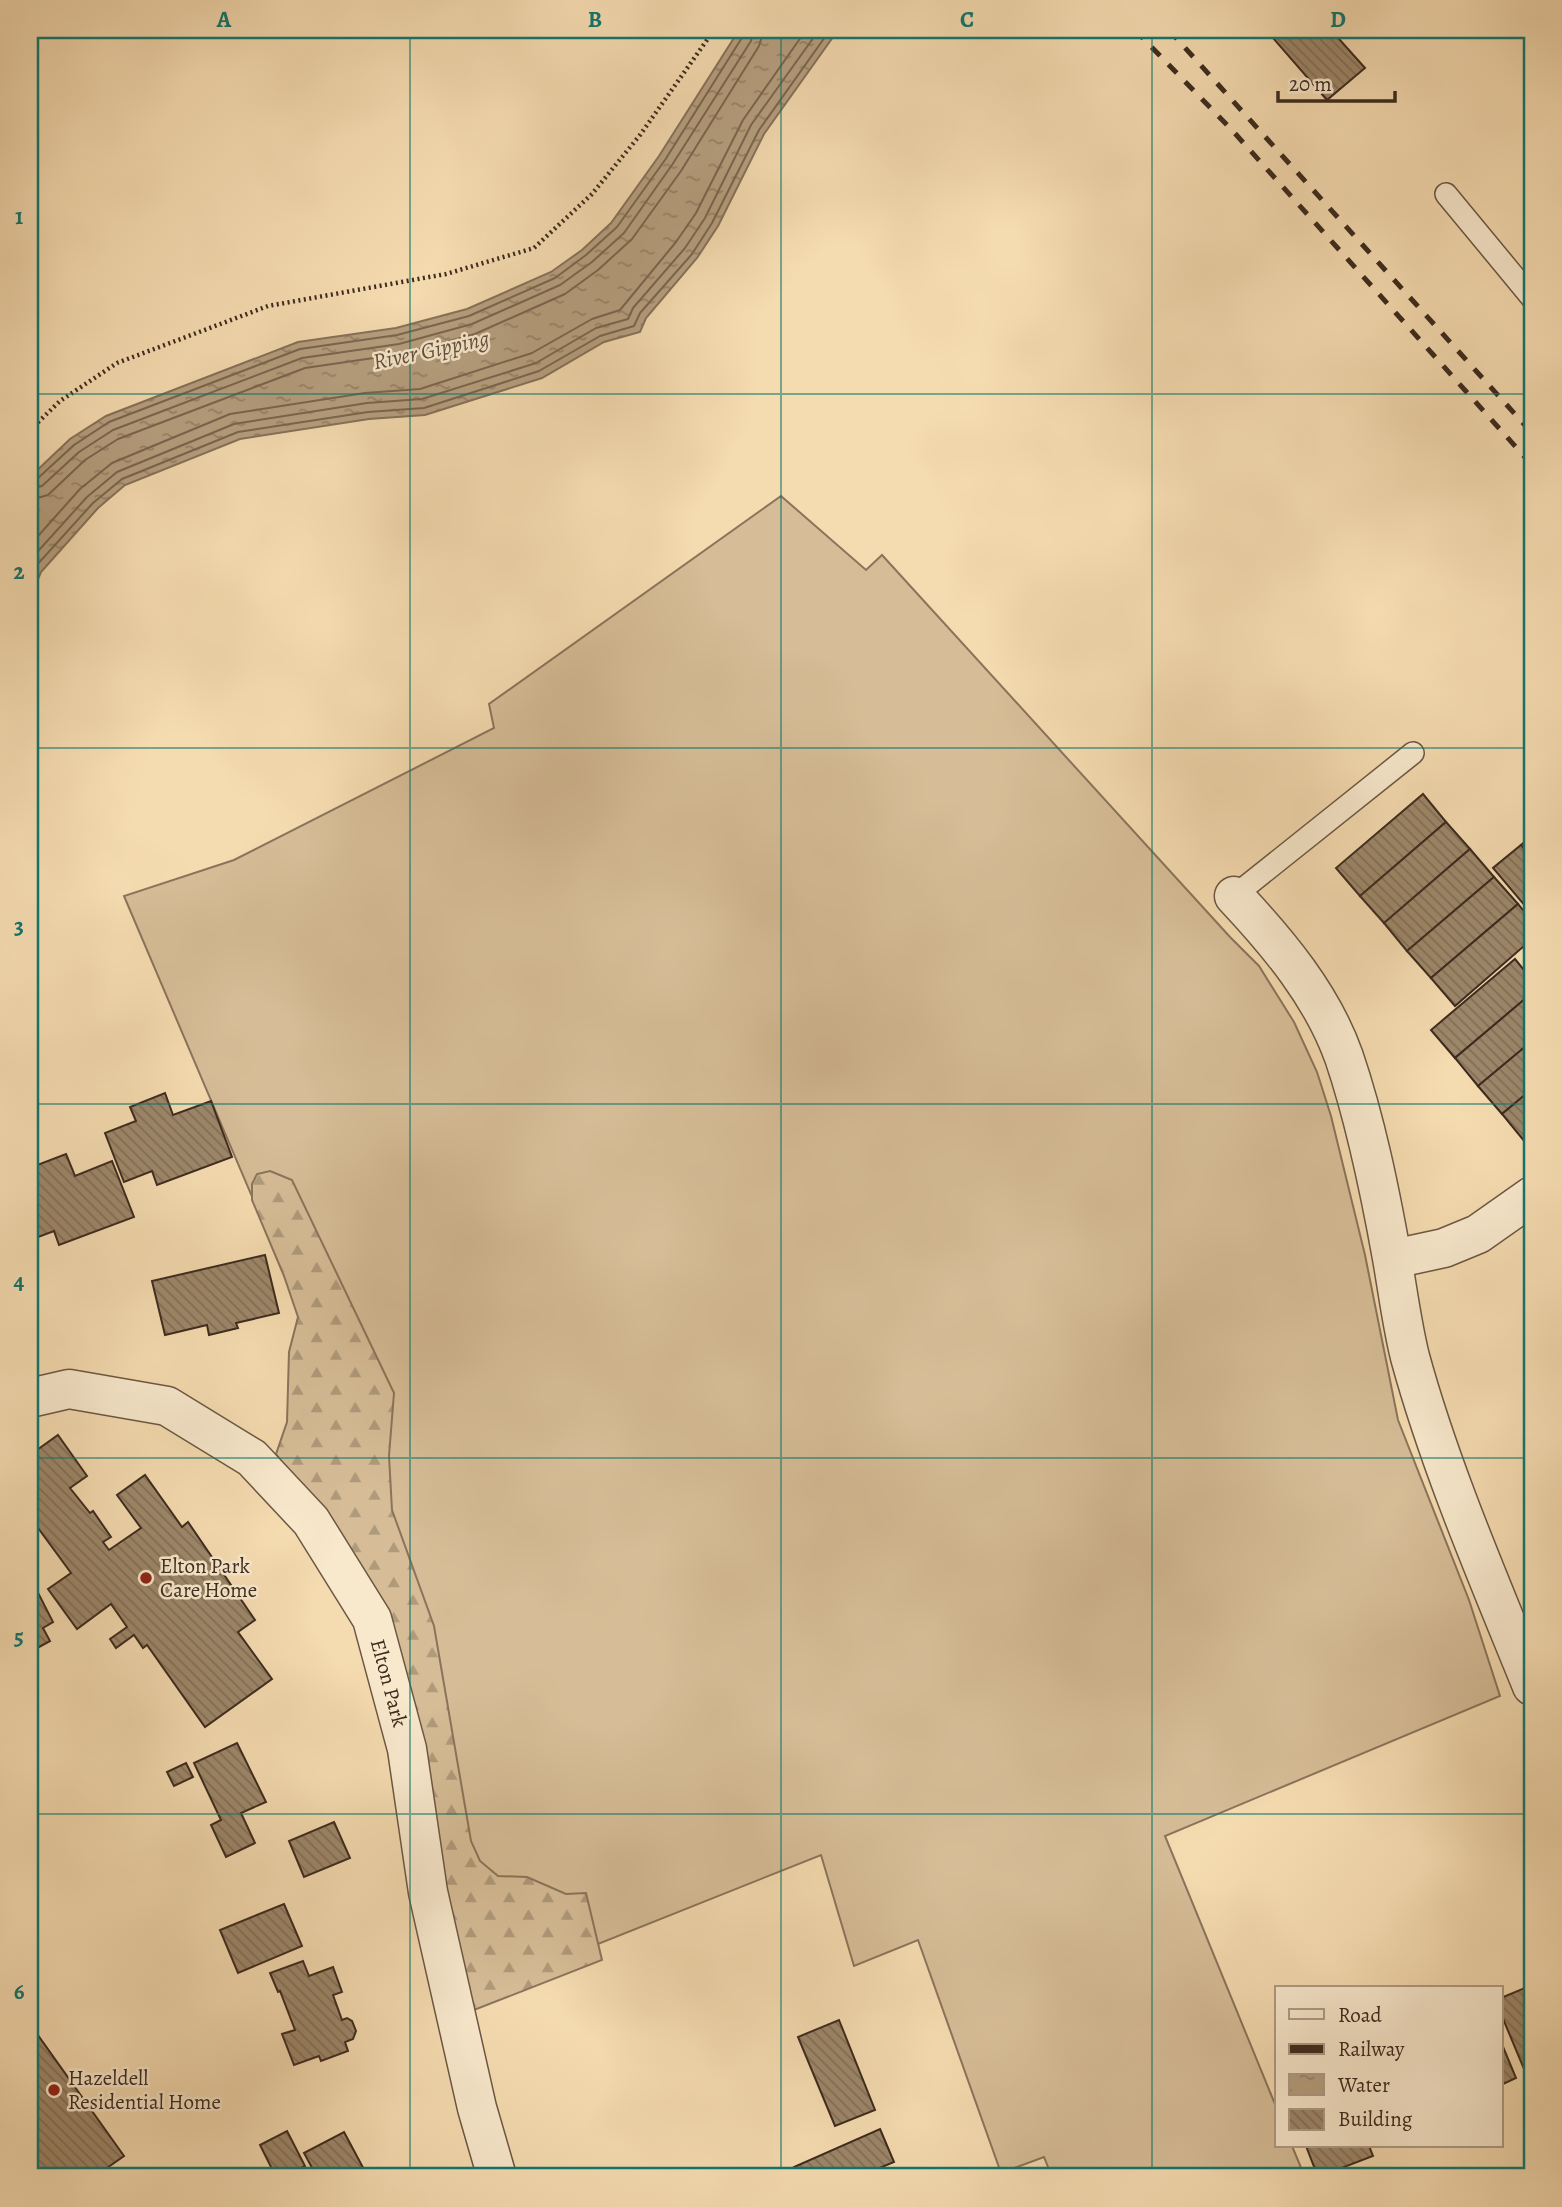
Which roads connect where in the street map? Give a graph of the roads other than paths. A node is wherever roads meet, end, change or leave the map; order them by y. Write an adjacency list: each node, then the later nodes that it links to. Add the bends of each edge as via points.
1 (1446, 194): 2 (lane)
2 (1532, 298)
3 (1413, 753): 4 (lane)
4 (1234, 896): 6 (street, via 1295,967 1321,1007 1343,1056)
5 (1532, 1196): 6 (street, via 1478,1234 1444,1248)
6 (1393, 1259): 8 (street, via 1399,1311 1424,1401)
7 (30, 1398): 9 (street, Elton Park, via 69,1389 167,1406 253,1458 311,1521 372,1619 407,1749 428,1892)
8 (1532, 1686)
9 (497, 2177)

